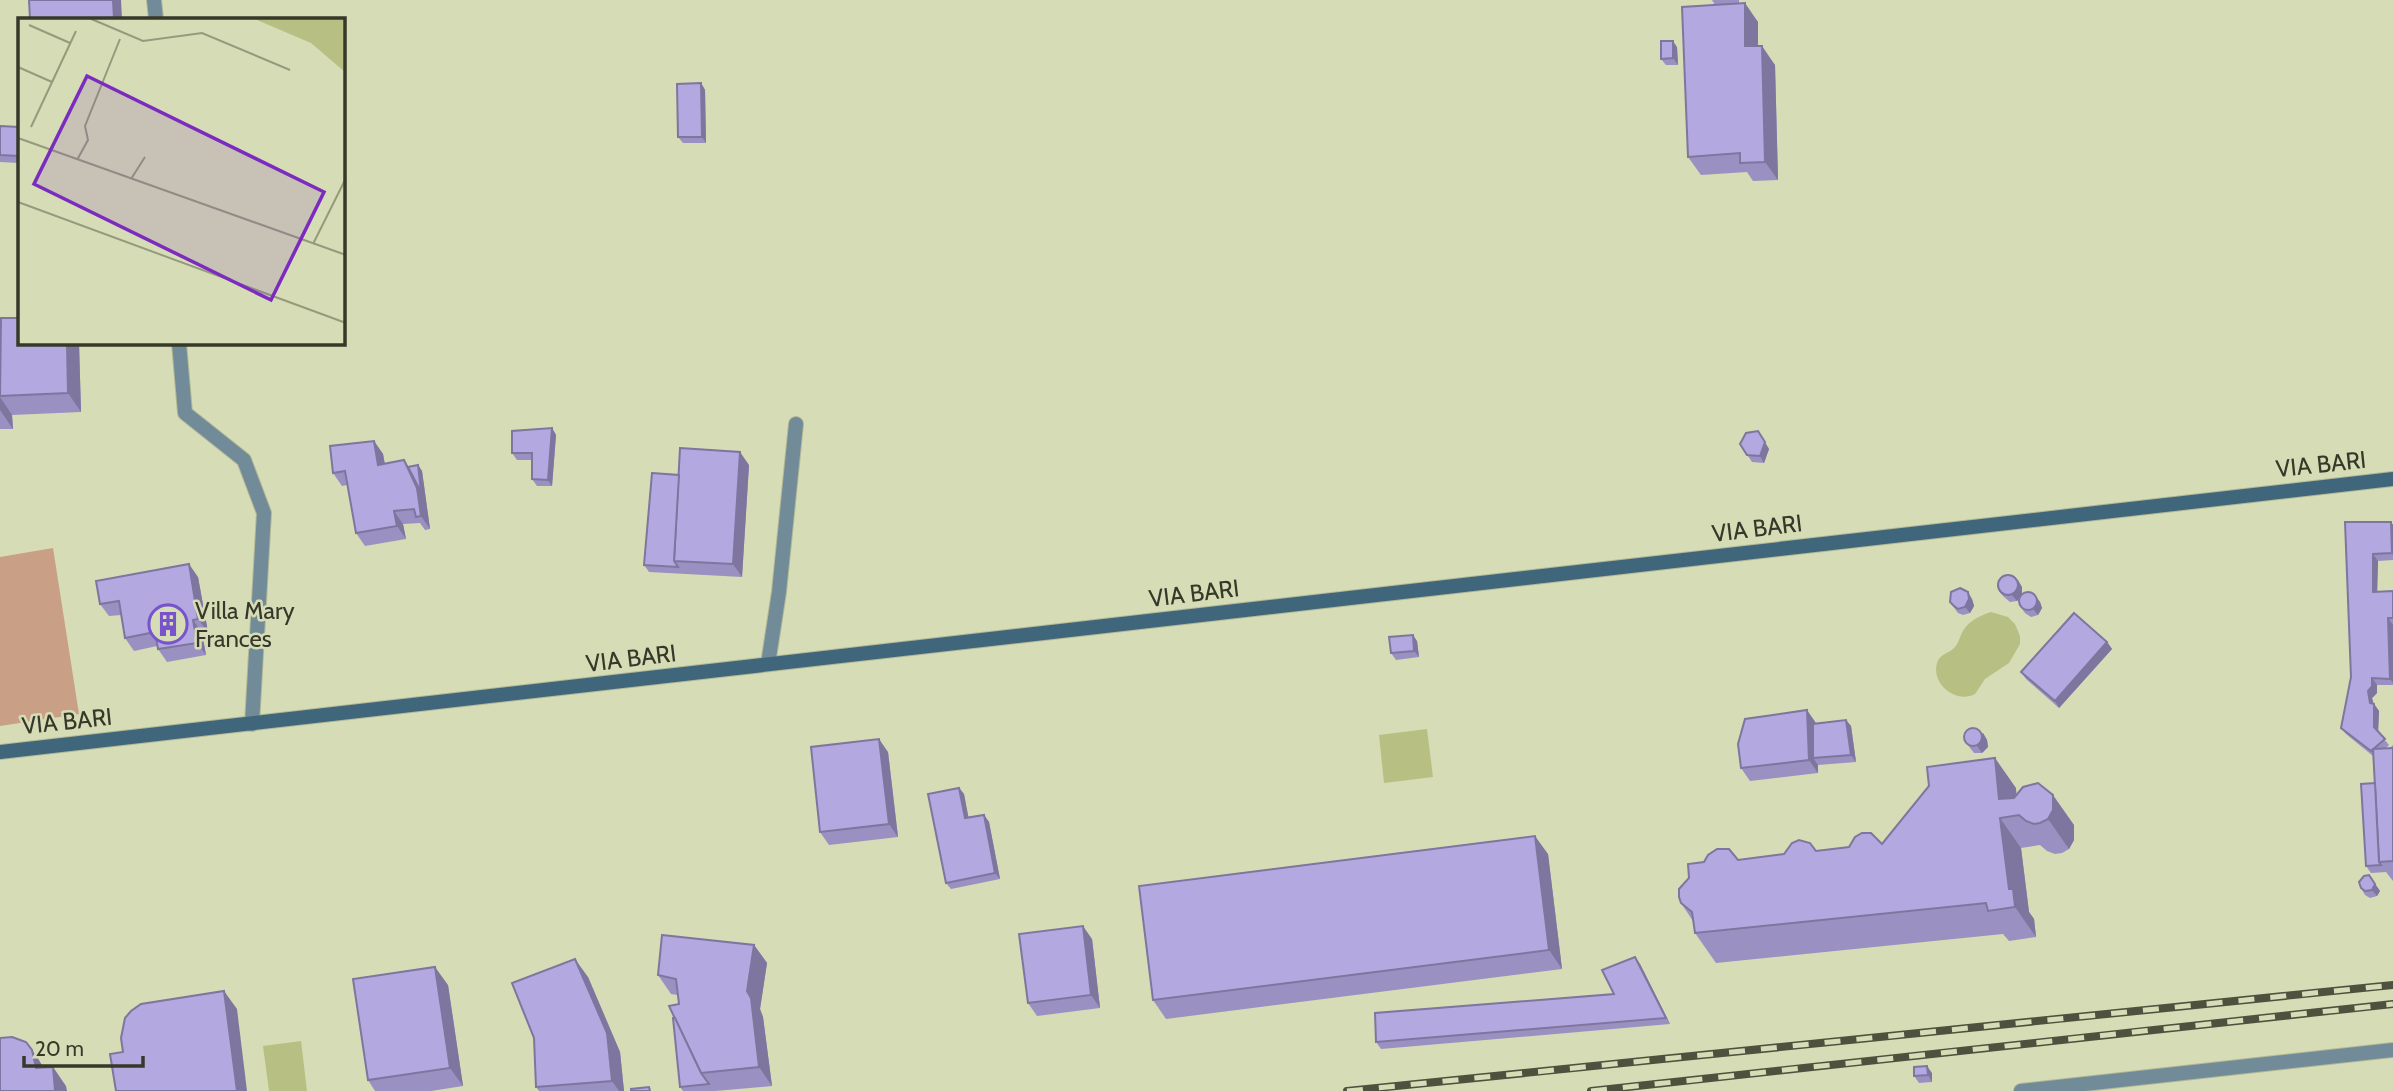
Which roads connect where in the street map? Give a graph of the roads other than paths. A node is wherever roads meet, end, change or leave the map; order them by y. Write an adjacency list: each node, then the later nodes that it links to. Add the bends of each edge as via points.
1 (155, 0): 2 (street)
2 (156, 18)
3 (180, 345): 7 (street, via 185,413 244,460 264,513)
4 (796, 424): 6 (street)
5 (2393, 479): 6 (main road, VIA BARI)
6 (768, 664): 7 (main road, VIA BARI)
7 (252, 723): 8 (main road, VIA BARI)
8 (0, 752)
9 (2393, 1050): 10 (street)
10 (2021, 1091)

